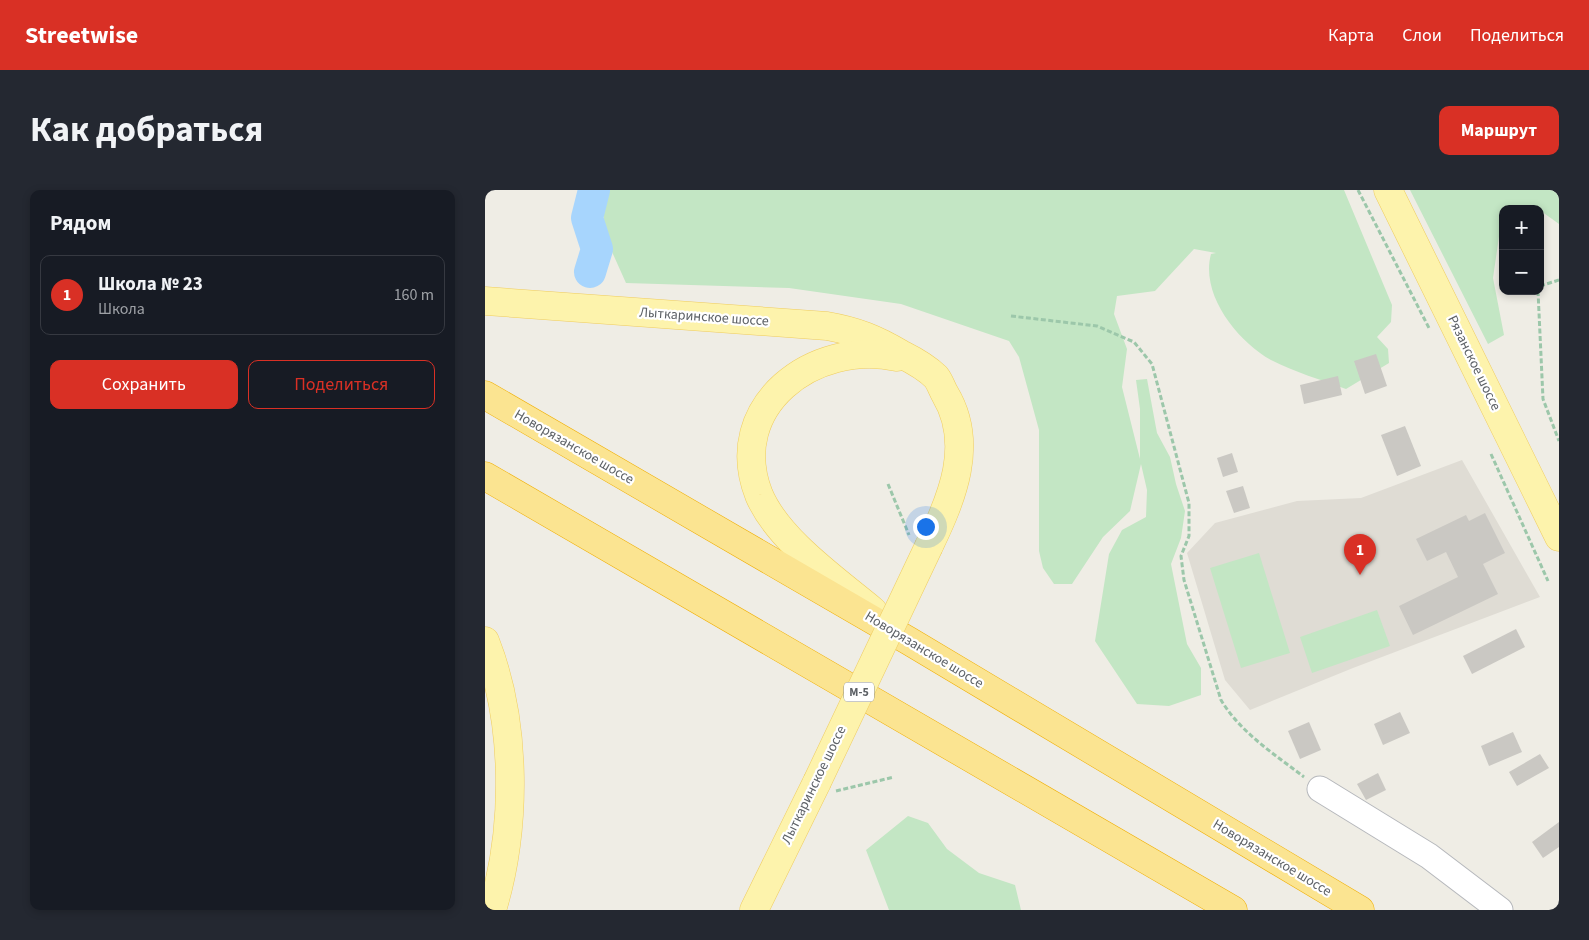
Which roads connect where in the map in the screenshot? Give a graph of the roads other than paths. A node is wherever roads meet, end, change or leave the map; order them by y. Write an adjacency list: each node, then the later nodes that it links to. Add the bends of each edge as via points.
1 (1388, 190): 6 (main road, Рязанское шоссе)
2 (485, 301): 3 (main road, Лыткаринское шоссе, via 827,326 857,331)
3 (915, 362): 8 (main road, Лыткаринское шоссе, via 887,355 861,354 828,360 799,373 785,383 765,410 757,426 752,460 759,494 785,533 822,569); 10 (main road, Лыткаринское шоссе, bridge, via 936,378 951,404 960,432 953,488 929,546)
4 (485, 395): 8 (highway, Новорязанское шоссе)
5 (485, 476): 14 (highway, М-5)
6 (1559, 537)
7 (485, 641): 11 (main road, via 505,716 511,779 505,843)
8 (909, 641): 15 (highway, Новорязанское шоссе)
9 (1320, 789): 16 (lane, via 1429,856)
10 (776, 863): 12 (main road, Лыткаринское шоссе); 13 (main road, Лыткаринское шоссе)
11 (492, 910)
12 (741, 910)
13 (754, 910)
14 (1233, 910)
15 (1360, 910)
16 (1500, 910)

